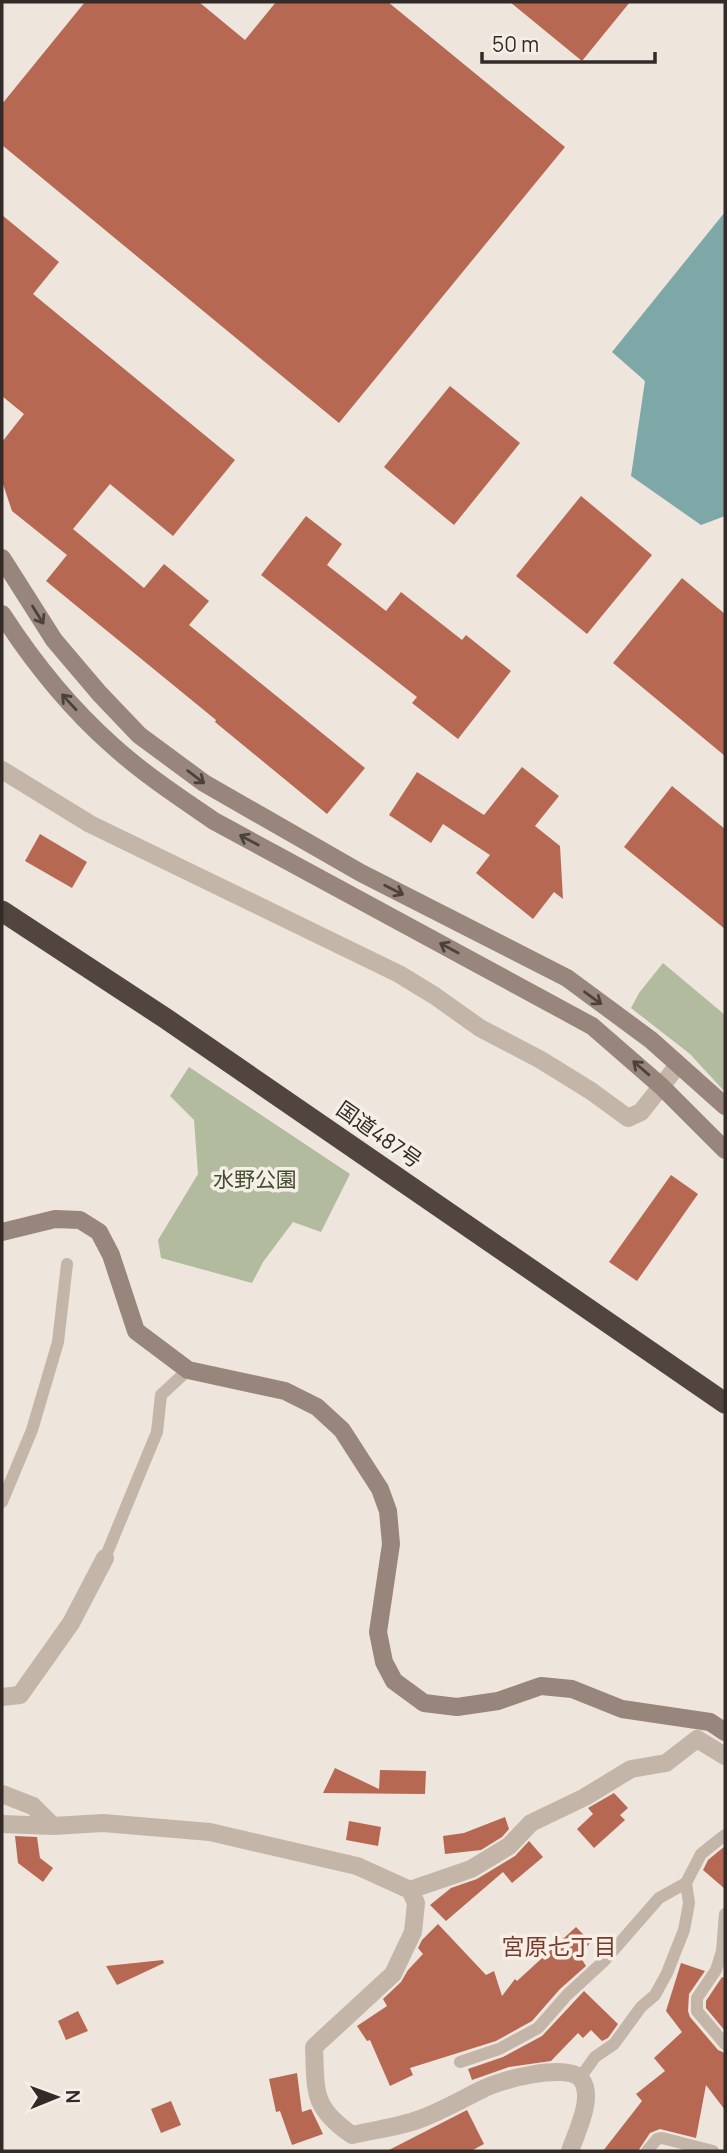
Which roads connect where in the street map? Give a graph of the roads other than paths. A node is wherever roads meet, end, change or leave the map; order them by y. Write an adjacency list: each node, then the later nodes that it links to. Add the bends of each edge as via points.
1 (2, 558): 5 (street, one-way to 5, via 54,640 139,735 204,783 361,873 567,978)
2 (2, 614): 6 (street, one-way to 2, via 592,1026 214,821 158,783 65,698)
3 (2, 770): 6 (street, via 90,824 399,974 628,1118)
4 (2, 911): 12 (highway, 国道487号)
5 (678, 1065): 6 (street); 7 (street)
6 (661, 1086): 8 (street)
7 (725, 1106)
8 (725, 1150)
9 (2, 1232): 11 (street, via 55,1219 80,1220 100,1232 136,1331)
10 (67, 1264): 13 (lane, via 58,1342 32,1430)
11 (188, 1370): 14 (lane, via 162,1395 158,1432); 16 (street, via 285,1391 317,1407 342,1430 380,1489 387,1511 391,1544 379,1632 384,1662 394,1682 425,1703 457,1707 541,1686 572,1689 622,1709 709,1721)
12 (725, 1403)
13 (2, 1502)
14 (105, 1558): 15 (street, via 71,1623 20,1695)
15 (2, 1698)
16 (725, 1732)
17 (725, 1756): 23 (street, via 697,1740 666,1763 631,1769 531,1824 509,1846 471,1870)
18 (2, 1794): 20 (street, via 33,1806)
19 (2, 1824): 20 (street)
20 (53, 1826): 23 (street, via 103,1823 210,1832 357,1866)
21 (725, 1835): 22 (lane, via 701,1854)
22 (687, 1883): 26 (lane, via 659,1898 538,2028 499,2049); 27 (lane, via 684,1930 663,1981 614,2044 595,2057)
23 (410, 1890): 27 (street, via 416,1903 413,1932 393,1974 314,2047 316,2091 331,2120 352,2135 419,2120 505,2080 555,2072)
24 (725, 1914): 25 (lane, via 716,1970 697,1998 697,2011)
25 (725, 2044)
26 (460, 2062)
27 (580, 2078): 28 (street, via 585,2104)
28 (570, 2151)
29 (647, 2151): 30 (lane, via 662,2138)
30 (713, 2151)

